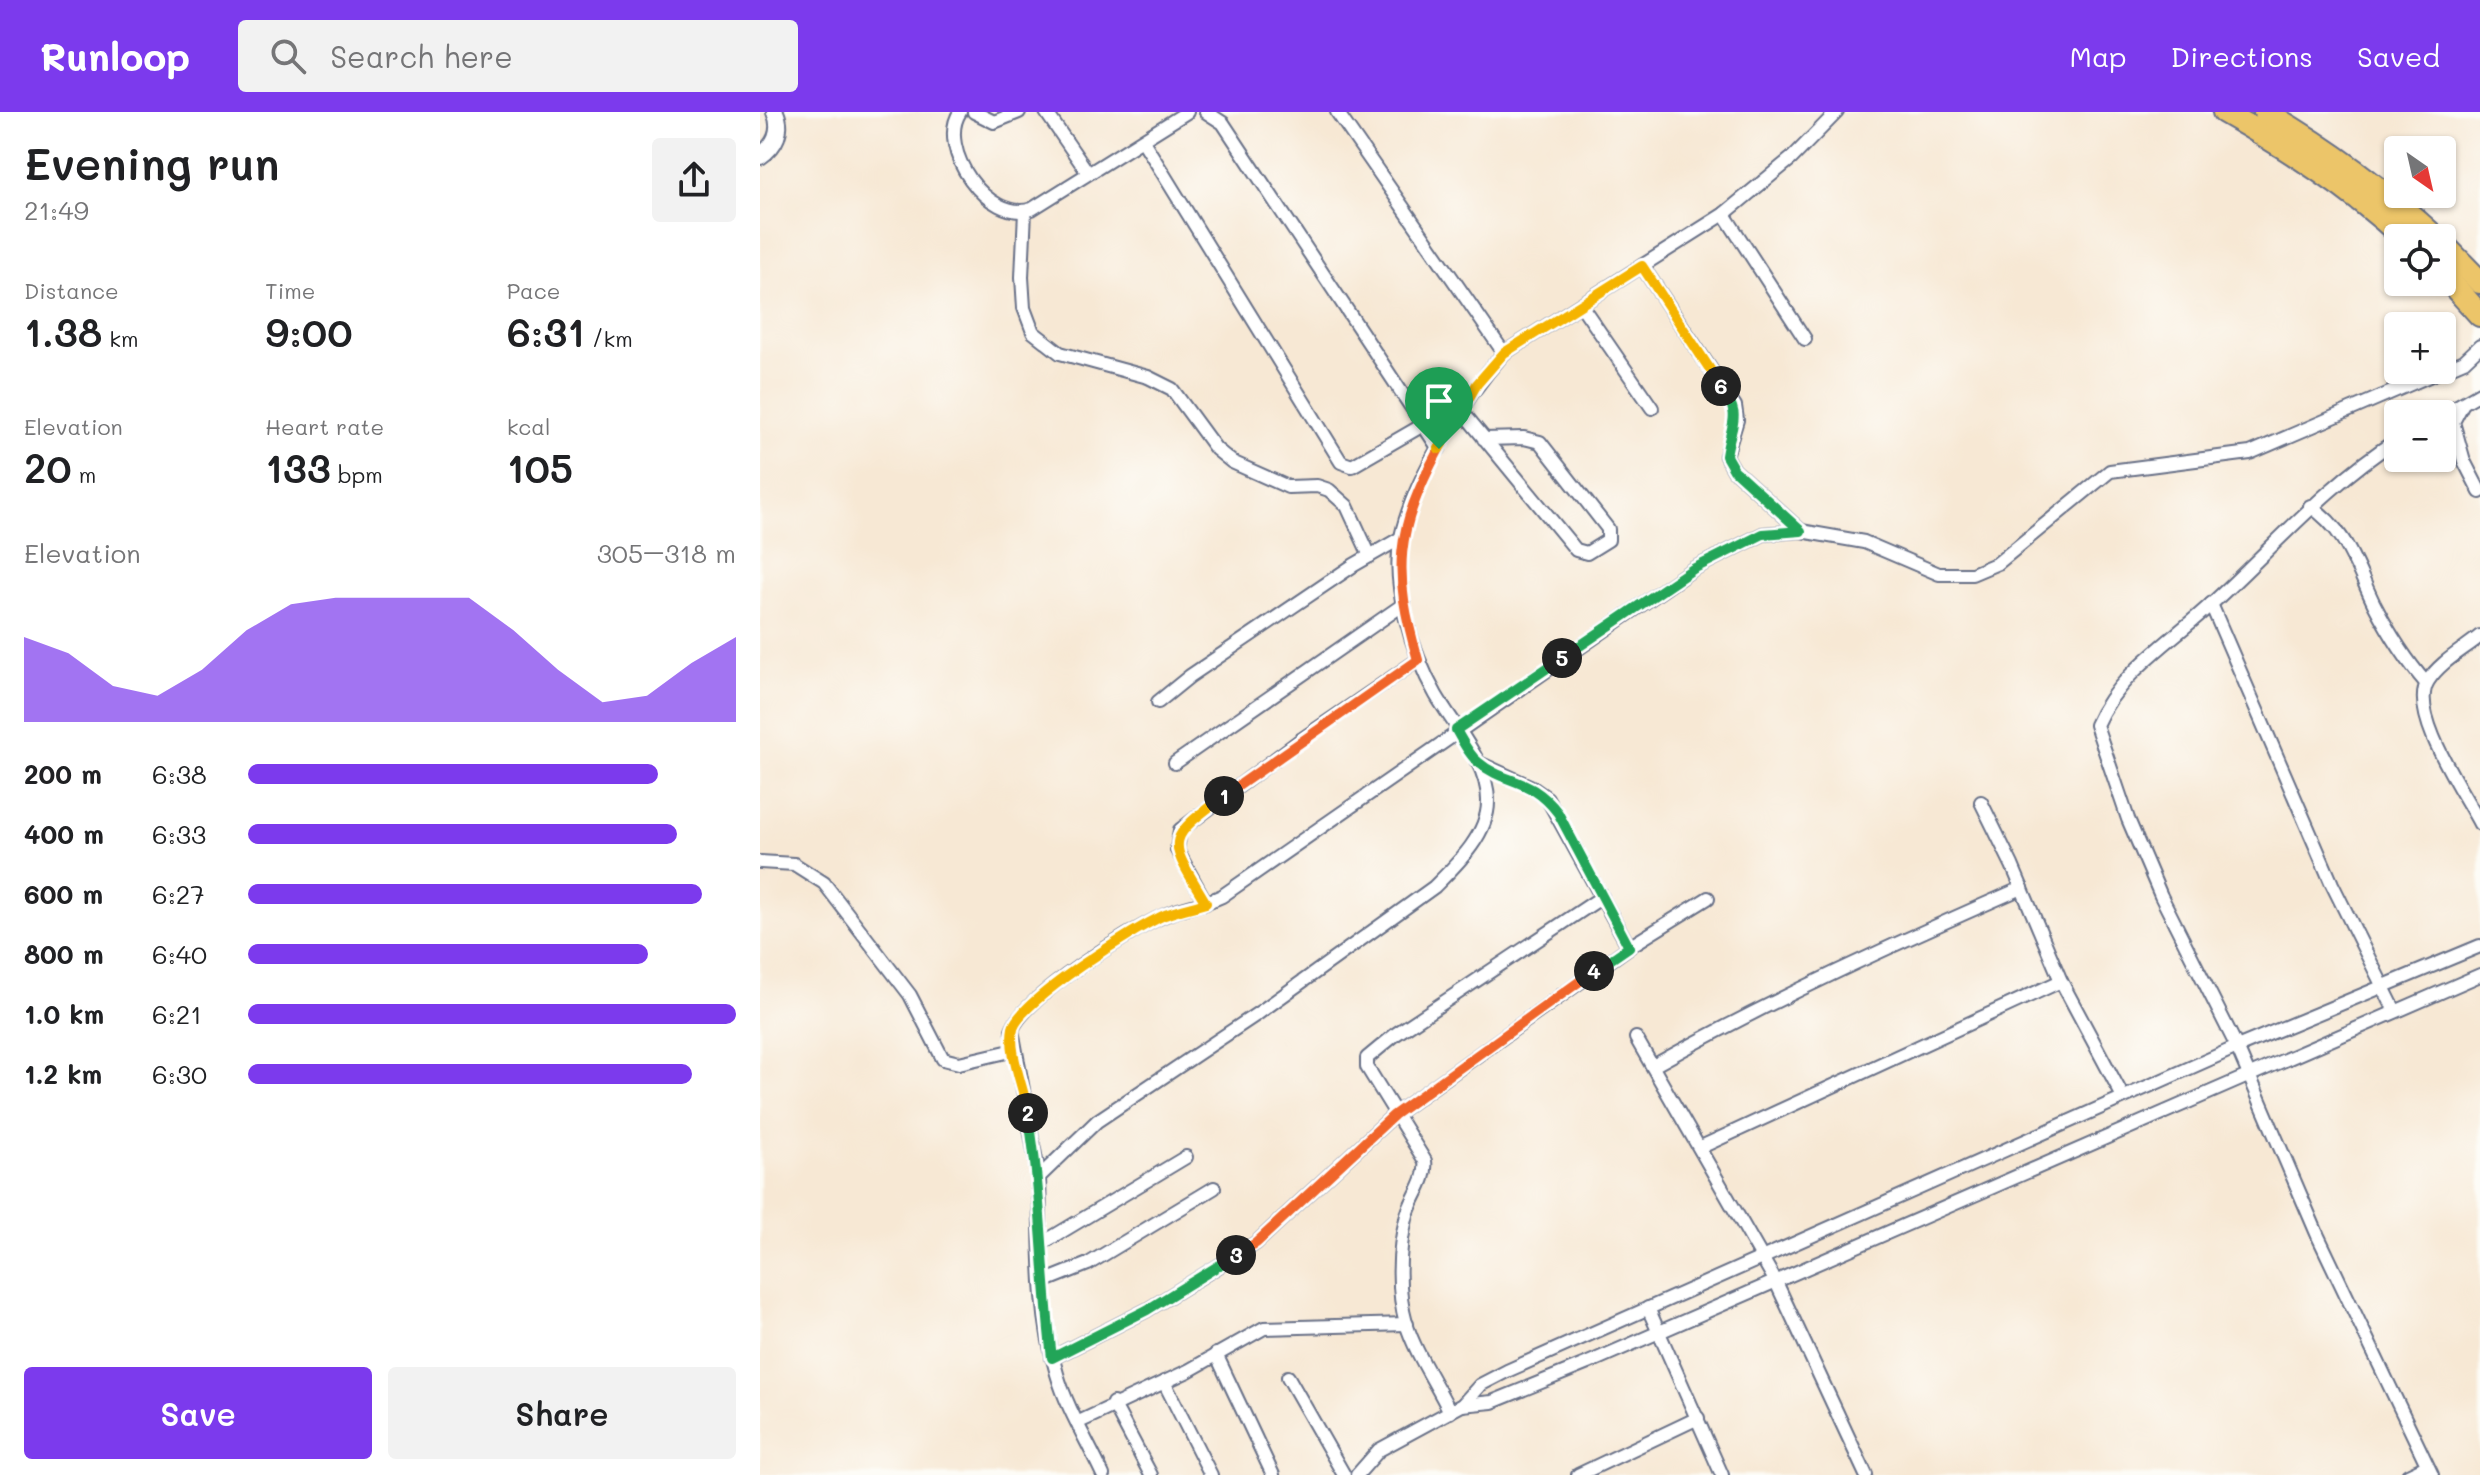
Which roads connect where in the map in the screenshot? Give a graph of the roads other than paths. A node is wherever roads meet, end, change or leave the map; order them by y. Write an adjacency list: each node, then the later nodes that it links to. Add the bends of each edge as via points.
1 (775, 112): 13 (street, via 775,142)
2 (960, 112): 15 (street, via 958,157 968,174 989,202)
3 (974, 112): 4 (street, via 994,122)
4 (1019, 112)
5 (1046, 112): 14 (street)
6 (1187, 112): 12 (street)
7 (1206, 112): 33 (street, via 1223,123)
8 (1337, 112): 27 (street)
9 (1837, 112): 16 (street)
10 (2224, 112): 17 (highway, via 2296,153)
11 (2265, 112): 18 (highway, via 2372,181)
12 (1143, 141): 14 (street); 33 (street, via 1341,462 1352,466)
13 (760, 156)
14 (1088, 173): 15 (street)
15 (1025, 211): 41 (street, via 1024,308 1038,337 1060,353 1148,377 1172,389 1216,449 1232,462 1288,487 1329,490 1347,506)
16 (1724, 214): 20 (street); 25 (street)
17 (2389, 224)
18 (2420, 224)
19 (2456, 257): 21 (highway)
20 (1642, 266): 23 (street); 39 (street, via 1735,406 1737,420 1726,456 1734,470)
21 (2480, 282)
22 (2456, 288): 24 (highway)
23 (1581, 305): 27 (street); 30 (street)
24 (2480, 315)
25 (1805, 339)
26 (2480, 346): 39 (street, via 2464,361 2250,453 2110,471 1998,563 1972,574 1939,574 1864,542)
27 (1504, 353): 32 (street)
28 (2480, 393): 29 (street)
29 (2462, 405): 31 (street); 37 (street, via 2453,422)
30 (1652, 408)
31 (2456, 408)
32 (1461, 410): 34 (street); 35 (street)
33 (1423, 425): 35 (street)
34 (1484, 439): 34 (street, via 1576,550 1587,553 1608,540 1608,529 1540,442)
35 (1439, 449): 40 (street)
36 (2384, 450): 38 (street)
37 (2480, 492)
38 (2310, 506): 43 (street); 46 (street, via 2339,530 2386,627)
39 (1801, 531): 48 (street, via 1763,534 1693,569)
40 (1401, 538): 41 (street); 42 (street)
41 (1370, 556): 47 (street)
42 (1404, 604): 45 (street); 50 (street)
43 (2211, 604): 62 (street, via 2332,884); 65 (street, via 2108,698 2096,725 2161,896)
44 (2480, 636): 46 (street)
45 (1418, 660): 48 (street); 57 (street, via 1180,830 1177,850)
46 (2426, 683): 52 (street, via 2428,725)
47 (1158, 702)
48 (1456, 730): 49 (street); 57 (street)
49 (1477, 762): 55 (street, via 1547,798); 73 (street, via 1488,804 1484,823 1457,865 1260,1012 1097,1121)
50 (1175, 763)
51 (1981, 802): 54 (street)
52 (2480, 824)
53 (760, 862): 66 (street, via 794,864 824,883 910,995 943,1059 959,1063)
54 (2022, 888): 61 (street); 67 (street, via 1857,960)
55 (1602, 897): 59 (street); 70 (street, via 1371,1053 1367,1067)
56 (1708, 898): 59 (street)
57 (1206, 903): 66 (street, via 1166,914 1116,941 1043,993 1016,1020)
58 (2480, 946): 62 (street)
59 (1629, 947): 70 (street)
60 (2480, 975): 63 (street)
61 (2061, 981): 69 (street); 71 (street)
62 (2383, 987): 63 (street); 65 (street)
63 (2395, 1011): 68 (street)
64 (1636, 1038): 67 (street)
65 (2237, 1047): 68 (street); 69 (street)
66 (1015, 1050): 73 (street)
67 (1653, 1066): 71 (street)
68 (2249, 1076): 78 (street); 91 (street, via 2318,1236)
69 (2123, 1097): 76 (street)
70 (1394, 1115): 80 (street, via 1426,1168 1403,1233); 83 (street, via 1256,1243 1147,1310)
71 (1701, 1147): 76 (street)
72 (1186, 1157): 75 (street)
73 (1039, 1177): 75 (street)
74 (1214, 1188): 77 (street, via 1088,1264)
75 (1041, 1244): 77 (street)
76 (1760, 1257): 78 (street); 79 (street)
77 (1043, 1282): 83 (street)
78 (1776, 1282): 81 (street); 100 (street)
79 (1648, 1308): 81 (street); 87 (street, via 1480,1385)
80 (1407, 1324): 82 (street, via 1264,1328); 88 (street)
81 (1658, 1332): 87 (street, via 1492,1402); 89 (street)
82 (1216, 1354): 85 (street); 95 (street)
83 (1052, 1358): 90 (street)
84 (1288, 1377): 96 (street)
85 (1164, 1382): 86 (street); 94 (street)
86 (1113, 1403): 90 (street); 93 (street)
87 (1462, 1405): 88 (street)
88 (1450, 1412): 97 (street, via 1379,1450)
89 (1698, 1418): 98 (street); 99 (street)
90 (1079, 1422): 92 (street)
91 (2430, 1470): 101 (street)
92 (1103, 1475)
93 (1151, 1475)
94 (1211, 1475)
95 (1273, 1475)
96 (1344, 1475)
97 (1357, 1475)
98 (1578, 1475)
99 (1722, 1475)
100 (1866, 1475)
101 (2408, 1475)

